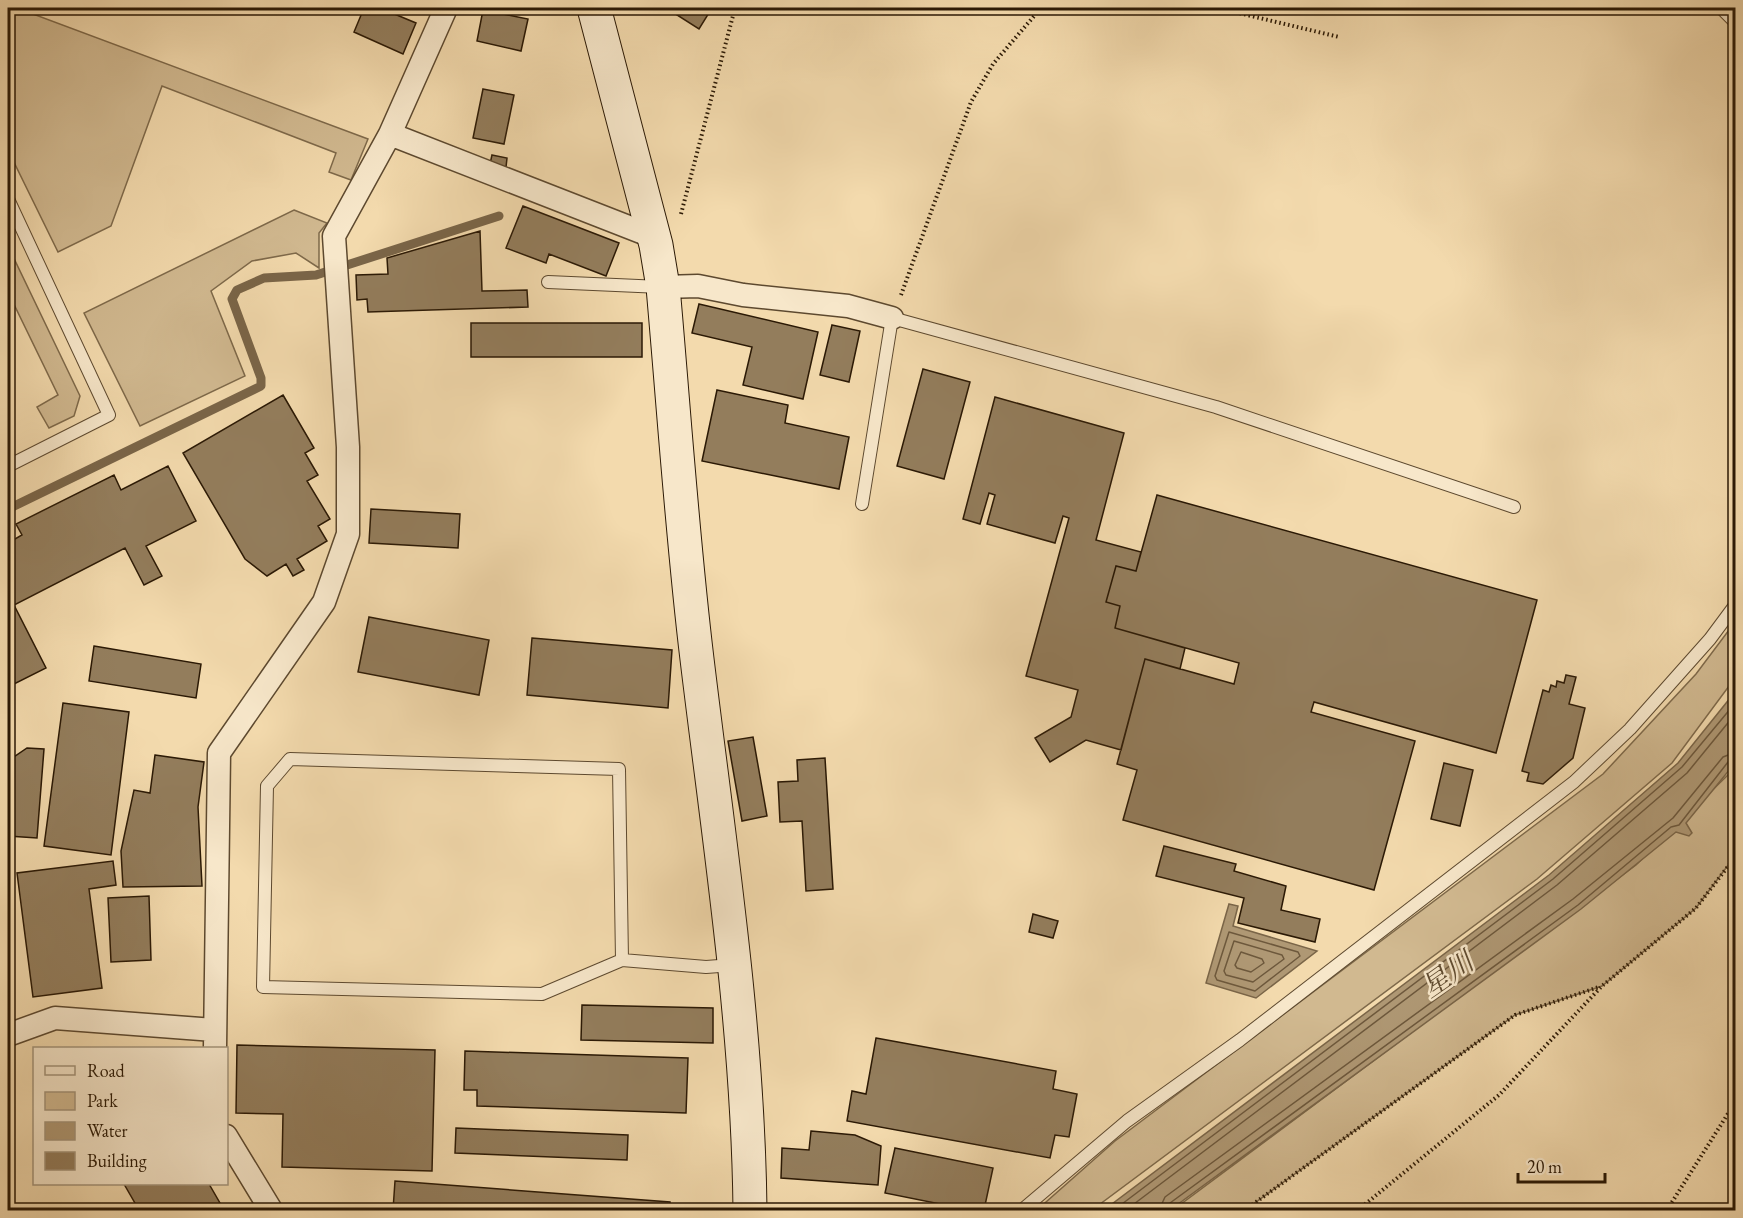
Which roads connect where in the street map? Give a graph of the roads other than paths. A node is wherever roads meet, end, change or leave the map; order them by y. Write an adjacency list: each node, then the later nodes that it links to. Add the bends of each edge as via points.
1 (446, 8): 5 (street)
2 (594, 8): 7 (street)
3 (1721, 8): 4 (lane)
4 (1736, 23)
5 (390, 134): 7 (street); 18 (street, via 334,236 348,447 348,534 324,602 219,753)
6 (8, 199): 11 (lane, via 110,415)
7 (655, 241): 9 (street)
8 (548, 282): 9 (lane)
9 (663, 287): 10 (street, via 698,286 848,306); 16 (street, via 696,654)
10 (892, 318): 12 (lane); 13 (lane, via 1216,407)
11 (8, 466)
12 (862, 504)
13 (1514, 507)
14 (1736, 604): 22 (lane, via 1630,729 1574,782 1240,1040 1127,1121)
15 (622, 960): 15 (lane, via 620,769 290,759 267,786 263,987 542,994); 16 (lane, via 706,967)
16 (734, 964): 21 (street, via 749,1130)
17 (8, 1035): 18 (street, via 55,1018)
18 (215, 1039)
19 (228, 1139): 20 (street)
20 (271, 1210)
21 (750, 1210)
22 (1022, 1210)

